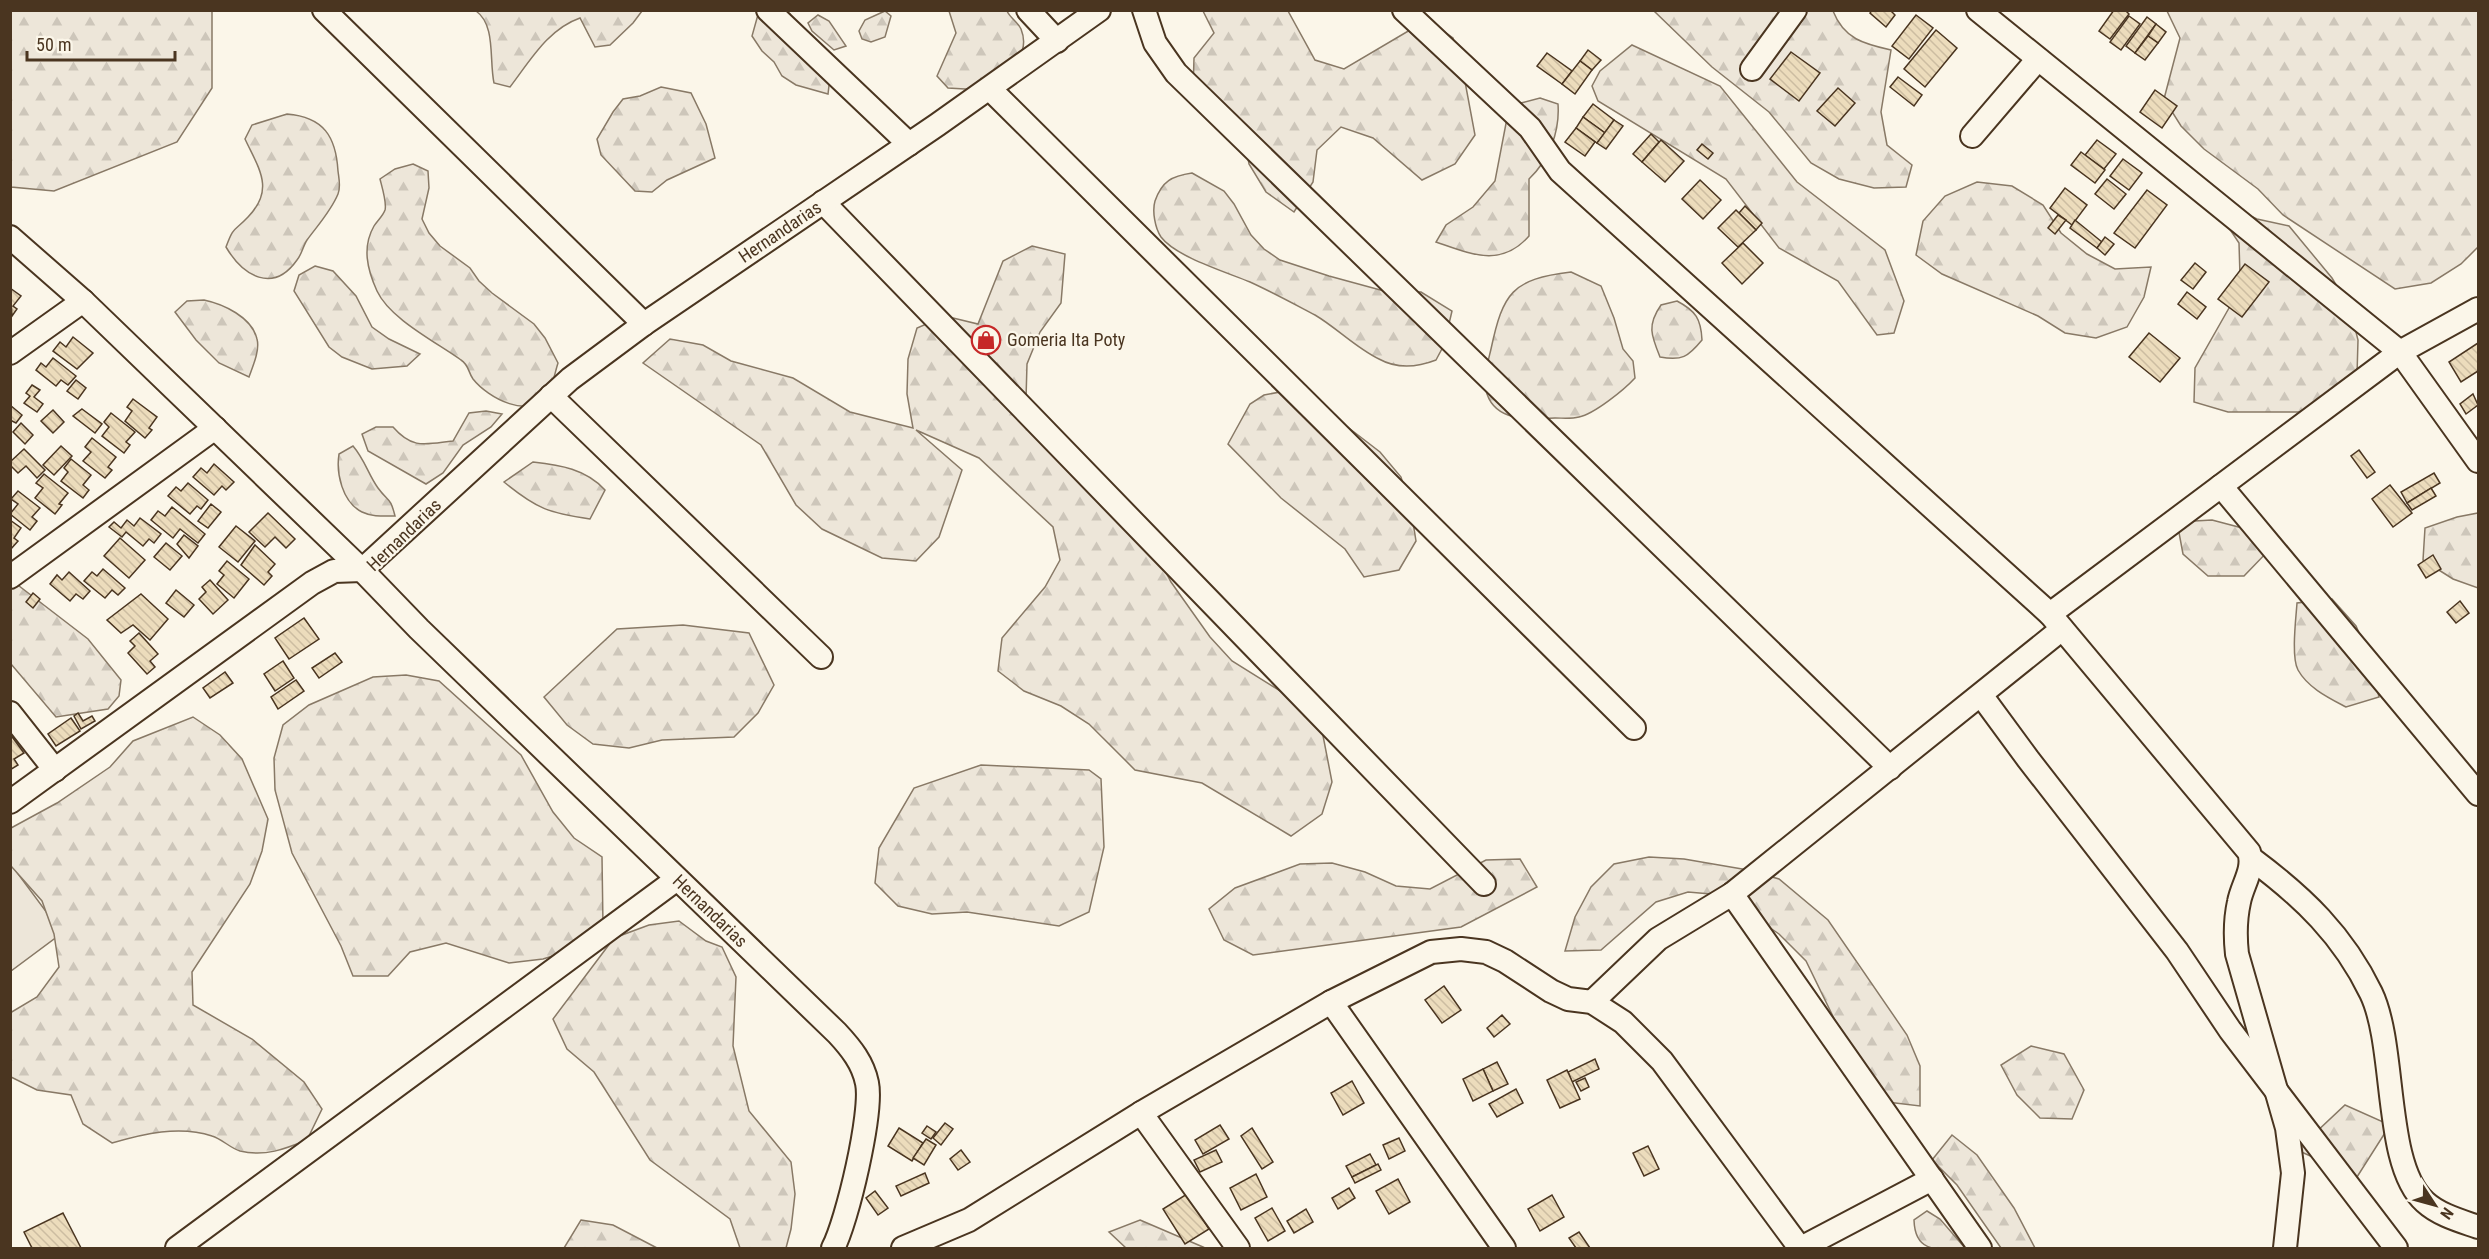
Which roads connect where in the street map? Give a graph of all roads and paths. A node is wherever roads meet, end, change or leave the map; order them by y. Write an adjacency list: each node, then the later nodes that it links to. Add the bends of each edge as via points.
1 (324, 10): 19 (street)
2 (768, 10): 14 (street)
3 (1028, 10): 9 (street)
4 (1099, 10): 9 (street, Hernandarias)
5 (1144, 10): 33 (street, via 1155,43 1176,73)
6 (1404, 10): 28 (street, via 1530,128 1560,171)
7 (1795, 10): 11 (street)
8 (1978, 10): 10 (street)
9 (1057, 41): 12 (street, Hernandarias)
10 (2038, 59): 13 (street); 20 (street)
11 (1752, 69)
12 (990, 89): 14 (street, Hernandarias); 32 (street)
13 (1972, 136)
14 (909, 144): 15 (street, Hernandarias)
15 (823, 202): 19 (street, Hernandarias); 39 (street)
16 (10, 237): 17 (street)
17 (83, 302): 21 (street); 23 (street)
18 (2478, 309): 20 (street)
19 (644, 324): 22 (street, Hernandarias)
20 (2400, 352): 24 (street); 25 (street)
21 (10, 353)
22 (551, 396): 26 (street, Hernandarias); 29 (street)
23 (215, 429): 26 (street); 27 (street)
24 (2478, 461)
25 (2221, 486): 28 (street); 35 (street)
26 (362, 570): 34 (street, via 334,571 312,583); 38 (street, Hernandarias)
27 (10, 577)
28 (2056, 621): 30 (street); 37 (street, via 2243,844)
29 (821, 657)
30 (1981, 695): 33 (street); 43 (street, via 2177,951)
31 (10, 713): 34 (street)
32 (1634, 728)
33 (1890, 768): 40 (street)
34 (55, 770): 36 (street)
35 (2478, 794)
36 (10, 802)
37 (2252, 860): 43 (street, via 2234,929); 46 (street, via 2293,890 2330,928 2372,995 2383,1033 2401,1156 2413,1188 2426,1203)
38 (677, 879): 47 (street); 48 (street, Hernandarias, via 837,1033 863,1067 868,1109 847,1212)
39 (1484, 884)
40 (1732, 894): 42 (street, via 1658,939); 45 (street)
41 (1331, 1002): 42 (street, via 1431,952 1461,949 1486,952 1560,995); 44 (street); 51 (street)
42 (1592, 1002): 52 (street, via 1623,1022 1662,1061)
43 (2275, 1088): 54 (street, via 2287,1128 2293,1173); 55 (street)
44 (1142, 1113): 49 (street, via 969,1220); 50 (street)
45 (1932, 1179): 52 (street); 53 (street)
46 (2478, 1227)
47 (177, 1248)
48 (833, 1248)
49 (903, 1248)
50 (1238, 1248)
51 (1504, 1248)
52 (1801, 1248)
53 (1980, 1248)
54 (2285, 1248)
55 (2396, 1248)

